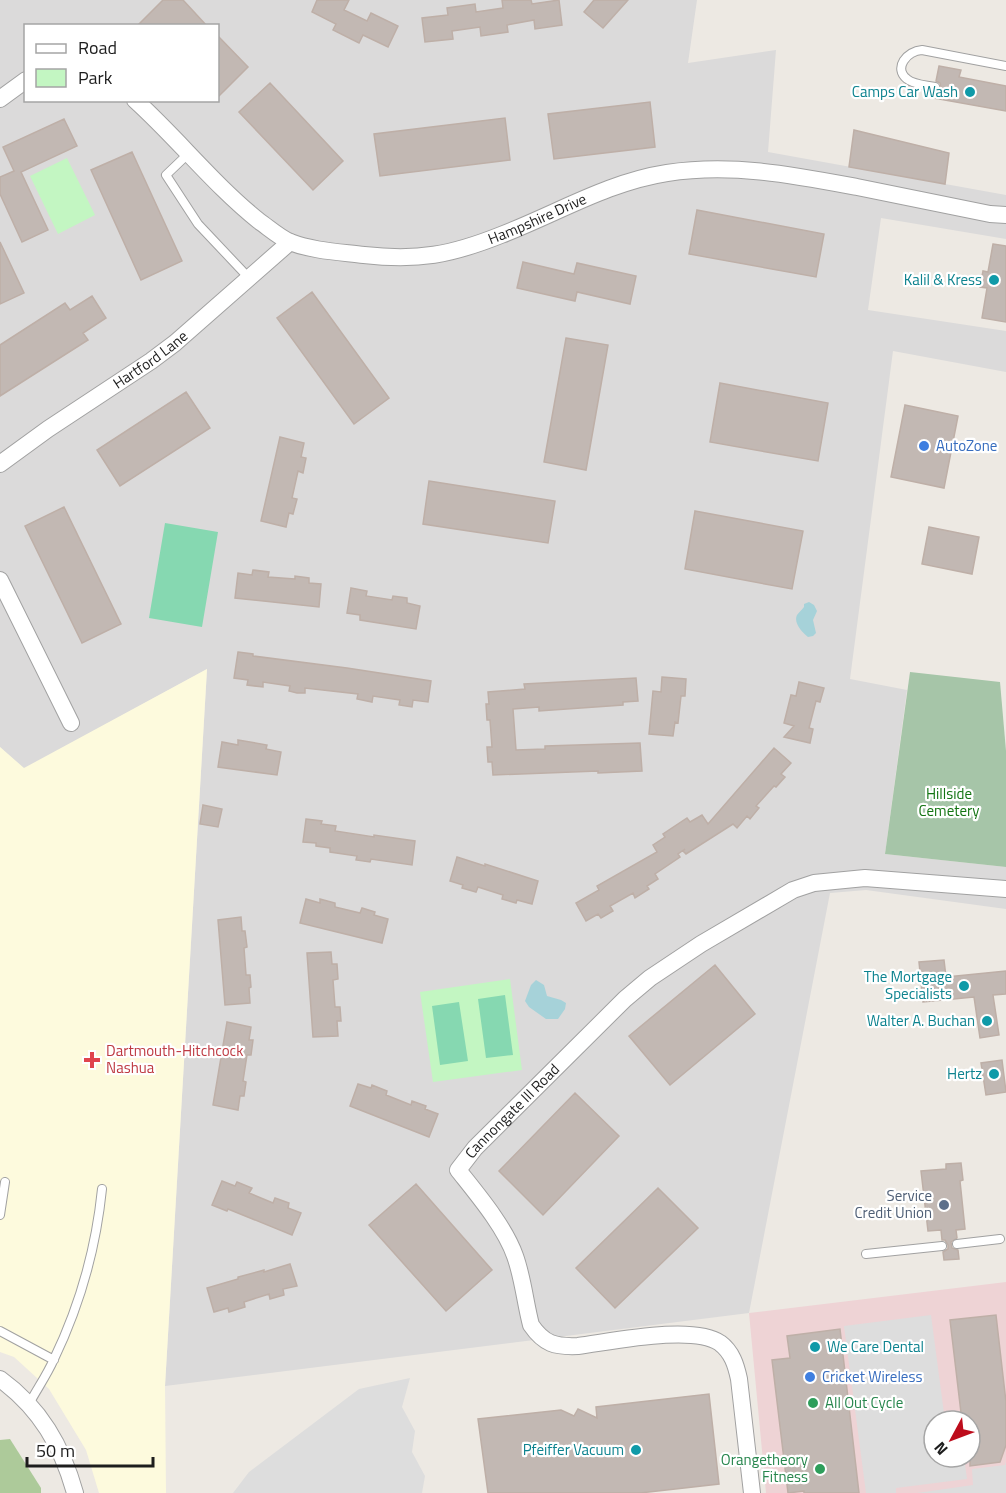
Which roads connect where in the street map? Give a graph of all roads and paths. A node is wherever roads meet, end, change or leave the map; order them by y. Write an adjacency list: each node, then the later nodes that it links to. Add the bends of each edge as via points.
1 (1006, 66): 3 (lane, via 922,50 907,55 902,68 907,79)
2 (24, 81): 4 (street)
3 (935, 87)
4 (0, 99)
5 (137, 102): 6 (street, Hampshire Drive)
6 (188, 154): 9 (street, Hampshire Drive, via 240,206); 10 (lane, via 166,175 198,224)
7 (998, 214): 8 (street, Hampshire Drive); 9 (street, Hampshire Drive, via 804,177 705,168 626,183 502,235 434,256 378,256)
8 (1006, 225)
9 (290, 242): 10 (street, Hartford Lane)
10 (249, 278): 11 (street, Hartford Lane, via 151,361)
11 (0, 464)
12 (0, 580): 13 (street)
13 (71, 723)
14 (1006, 889): 27 (street, Cannongate III Road, via 865,878 821,882 793,890 672,962 625,999 474,1148 458,1170 515,1254 531,1325 537,1335 563,1347 695,1335 718,1342 729,1352 740,1379)
15 (5, 1182): 17 (lane)
16 (102, 1189): 23 (lane, via 85,1280)
17 (0, 1215)
18 (1000, 1239): 19 (lane)
19 (957, 1244)
20 (942, 1246): 21 (lane)
21 (866, 1254)
22 (0, 1330): 23 (lane)
23 (54, 1360): 25 (lane)
24 (0, 1379): 25 (street)
25 (29, 1404): 26 (street, via 60,1449)
26 (75, 1493)
27 (752, 1493)

